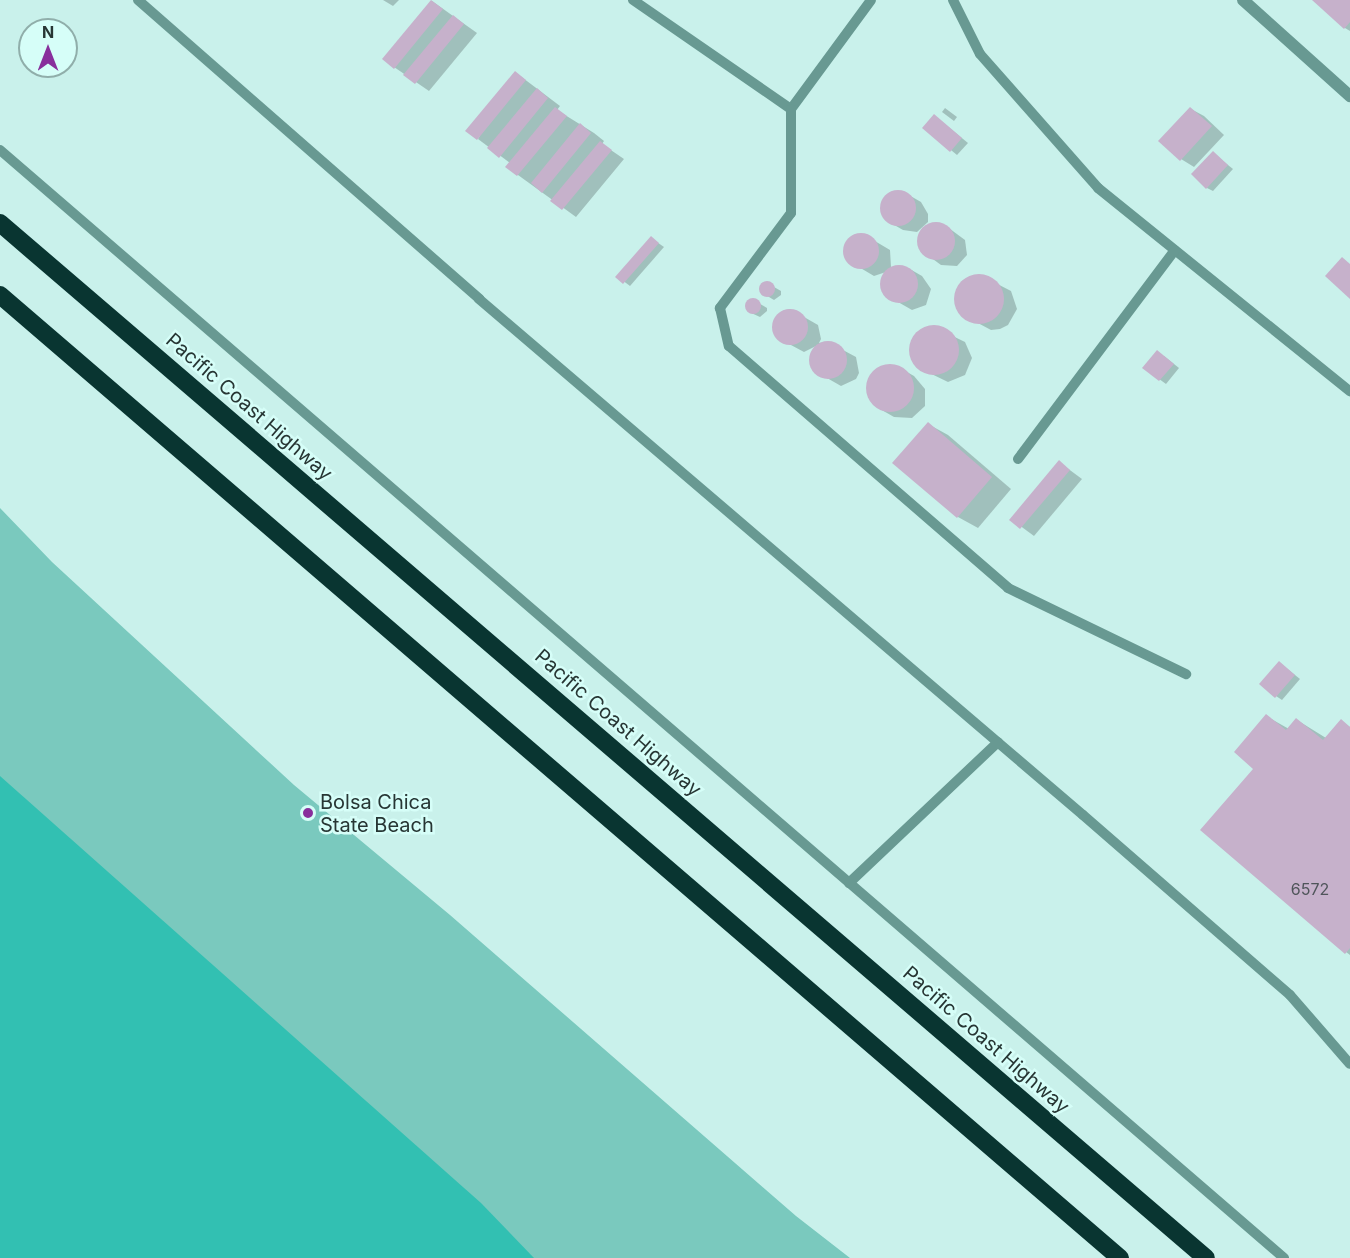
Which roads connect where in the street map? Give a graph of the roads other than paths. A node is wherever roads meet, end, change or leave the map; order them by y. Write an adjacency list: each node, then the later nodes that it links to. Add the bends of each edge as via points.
1 (138, 0): 15 (lane, via 479,299)
2 (633, 0): 7 (lane)
3 (871, 0): 7 (lane)
4 (953, 0): 10 (lane, via 980,54 1098,188)
5 (1243, 0): 6 (street)
6 (1350, 96)
7 (791, 109): 14 (lane, via 791,213 720,309 729,346 1008,588)
8 (0, 150): 16 (lane)
9 (0, 223): 19 (highway, Pacific Coast Highway)
10 (1175, 250): 12 (lane); 13 (lane)
11 (0, 295): 18 (highway)
12 (1350, 391)
13 (1018, 459)
14 (1186, 674)
15 (998, 742): 16 (lane); 17 (lane, via 1290,995)
16 (849, 883): 20 (lane)
17 (1350, 1064)
18 (1120, 1258)
19 (1206, 1258)
20 (1284, 1258)

